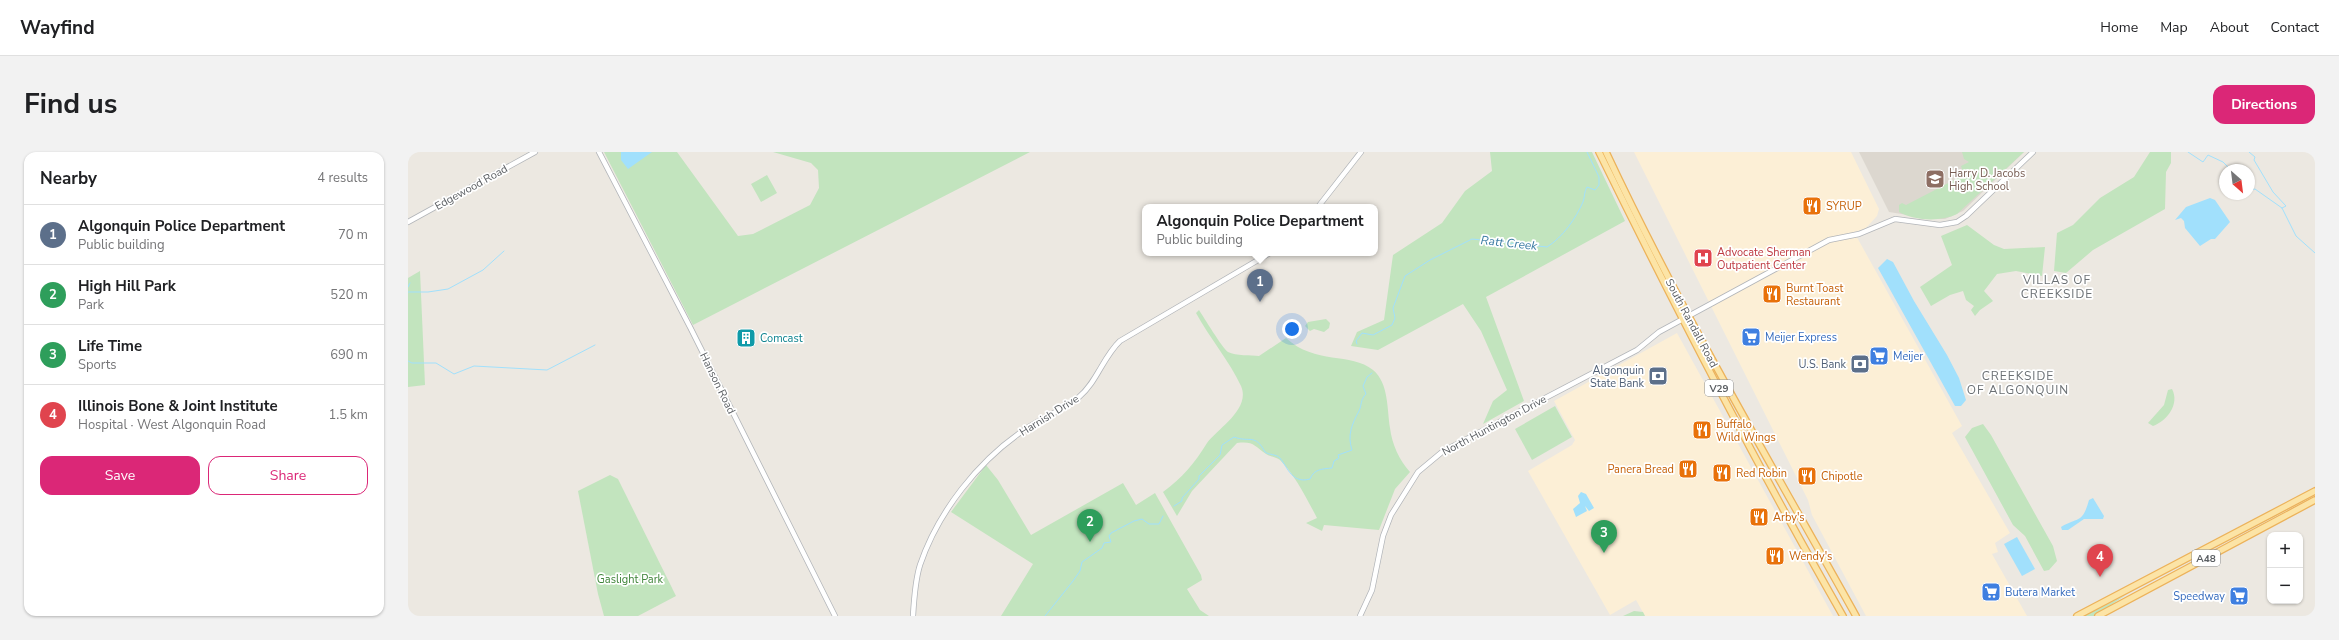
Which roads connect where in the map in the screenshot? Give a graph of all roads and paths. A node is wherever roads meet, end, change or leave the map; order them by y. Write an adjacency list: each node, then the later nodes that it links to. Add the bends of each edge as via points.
1 (535, 152): 8 (street, Edgewood Road)
2 (599, 152): 13 (street, Hanson Road, via 690,327)
3 (1361, 152): 7 (street)
4 (1599, 152): 10 (main road, South Randall Road / V29)
5 (1606, 152): 10 (main road, South Randall Road / V29)
6 (2033, 152): 10 (street, North Huntington Drive, via 1957,222 1934,225 1895,220 1859,234 1834,238)
7 (1320, 204)
8 (408, 222)
9 (1265, 256): 14 (street, Harnish Drive, via 1120,341 1079,397 1025,429 985,460 952,503 920,565)
10 (1685, 318): 15 (street, North Huntington Drive, via 1649,339 1637,350 1442,452 1418,472 1391,515 1383,536 1372,590); 16 (main road, South Randall Road / V29, via 1769,484); 17 (main road, South Randall Road / V29)
11 (2315, 491): 18 (main road, A48)
12 (2315, 500): 19 (main road, A48)
13 (834, 616)
14 (913, 616)
15 (1360, 616)
16 (1843, 616)
17 (1856, 616)
18 (2077, 616)
19 (2098, 616)

